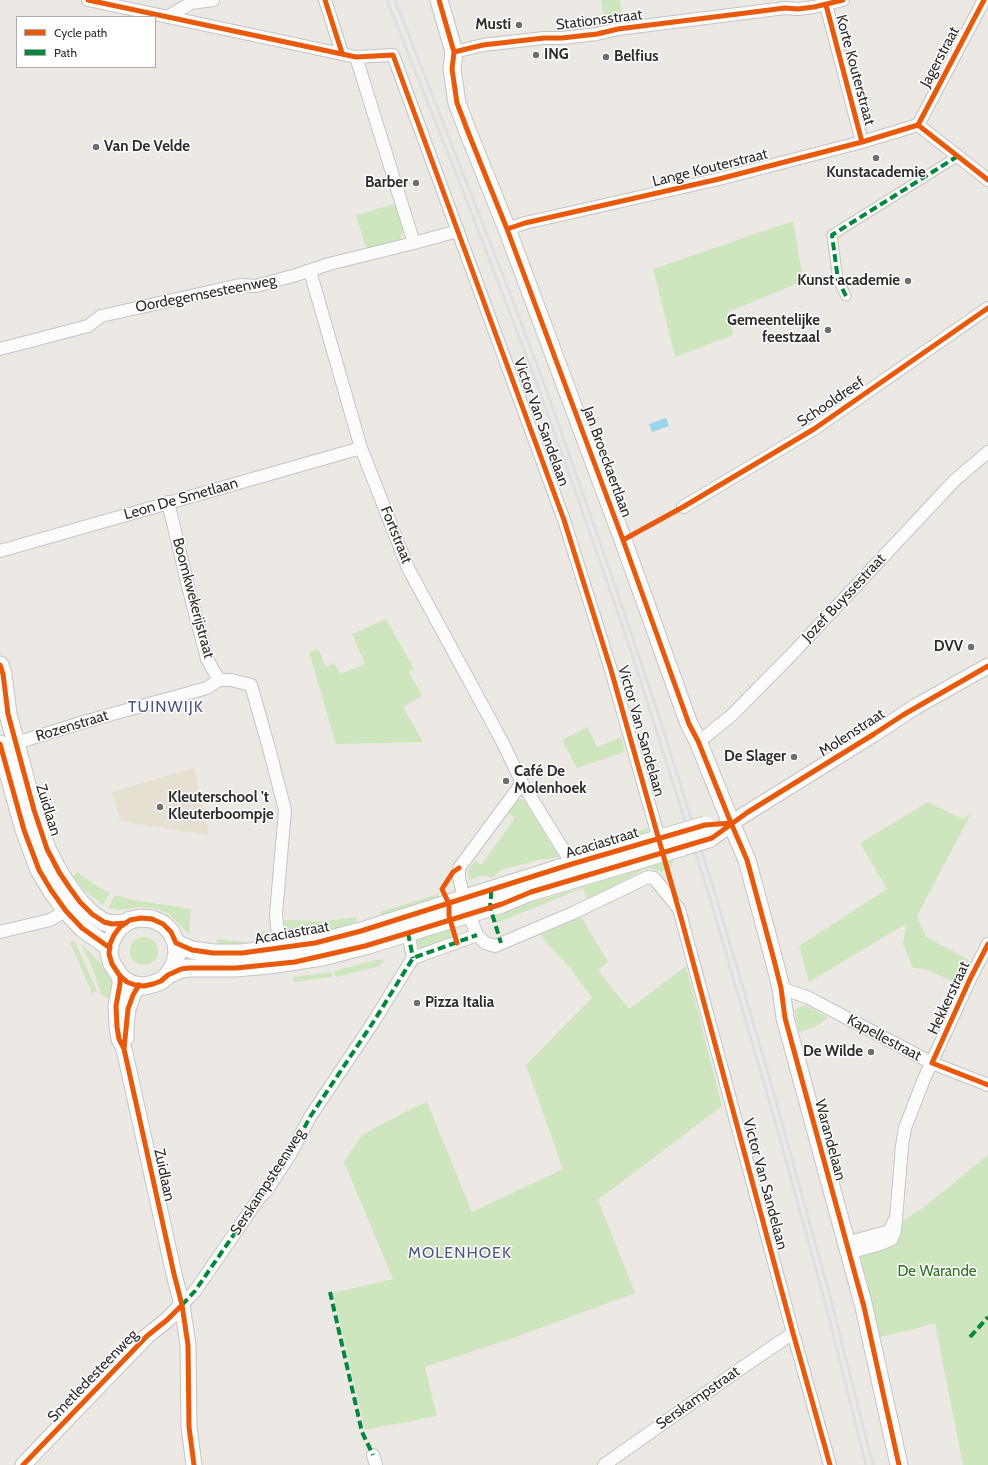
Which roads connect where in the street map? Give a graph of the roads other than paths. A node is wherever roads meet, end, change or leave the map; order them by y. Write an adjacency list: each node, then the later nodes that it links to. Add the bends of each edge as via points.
1 (88, 0): 8 (street)
2 (213, 0): 8 (street, via 191,3)
3 (325, 0): 10 (street)
4 (439, 0): 9 (main road)
5 (843, 0): 7 (street, Stationsstraat)
6 (984, 0): 12 (street, Jagerstraat)
7 (826, 5): 9 (street, Stationsstraat, via 643,26 569,38 544,38 483,45); 13 (street, Korte Kouterstraat)
8 (169, 16): 10 (street)
9 (454, 52): 16 (main road, Jan Broeckaertlaan, via 452,69 457,102)
10 (342, 53): 11 (street)
11 (356, 57): 17 (street, Victor Van Sandelaan, via 393,55); 18 (street)
12 (918, 126): 13 (street, Lange Kouterstraat); 14 (street)
13 (862, 142): 16 (street, Lange Kouterstraat)
14 (958, 156): 15 (street); 20 (street, via 832,235 838,280)
15 (988, 180)
16 (507, 229): 31 (main road, Jan Broeckaertlaan, via 689,724)
17 (458, 231): 18 (street, Oordegemsesteenweg); 35 (street, Victor Van Sandelaan, via 564,520 611,670)
18 (414, 244): 19 (street, Oordegemsesteenweg, via 329,264)
19 (310, 271): 22 (street, Oordegemsesteenweg, via 256,286 240,285 101,316 88,326); 23 (street, Fortstraat)
20 (846, 296)
21 (988, 308): 26 (street, Schooldreef, via 814,429)
22 (0, 349)
23 (361, 448): 25 (street, Leon De Smetlaan); 33 (street, Fortstraat, via 408,568)
24 (988, 452): 31 (street, Jozef Buyssestraat, via 955,480 732,715)
25 (168, 502): 27 (street, Leon De Smetlaan); 30 (street, Boomkwekerijstraat, via 207,659)
26 (683, 507)
27 (0, 550)
28 (0, 665): 32 (main road, Zuidlaan, via 8,714)
29 (988, 666): 34 (street, Molenstraat, via 915,707)
30 (219, 680): 32 (street, Rozenstraat, via 207,688); 47 (street, via 251,685 285,810 276,914)
31 (698, 741): 34 (main road, Jan Broeckaertlaan)
32 (8, 743): 39 (main road, Zuidlaan, via 22,824 39,870); 40 (main road, Zuidlaan, via 40,831 59,872 80,902 92,914 104,922)
33 (522, 783): 37 (street, Fortstraat); 38 (street, via 459,868)
34 (731, 824): 36 (main road, Acaciastraat, bridge); 52 (main road, Warandelaan, via 747,860)
35 (659, 839): 36 (main road, Acaciastraat); 37 (main road, Acaciastraat)
36 (680, 840): 37 (main road, Acaciastraat)
37 (574, 872): 38 (main road, Acaciastraat, via 502,904)
38 (466, 907): 42 (main road, Acaciastraat); 43 (street); 47 (main road, Acaciastraat, via 315,943)
39 (66, 911): 41 (street, via 50,920); 46 (main road, Zuidlaan, via 82,928)
40 (126, 923): 44 (main road, via 141,918 152,919 163,924 171,932); 46 (main road, via 114,935)
41 (0, 932)
42 (408, 933): 48 (street); 49 (main road, Acaciastraat, via 295,962 236,968 189,968)
43 (477, 936): 48 (street); 58 (street, Victor Van Sandelaan, via 485,943 495,946 648,877 654,878 679,909)
44 (176, 943): 47 (main road, Acaciastraat, via 192,950 213,953); 49 (main road, via 177,954)
45 (988, 944): 54 (street, Hekkerstraat)
46 (110, 948): 50 (main road, via 112,964)
47 (279, 949)
48 (413, 958): 57 (street, Serskampsteenweg, via 310,1117 267,1190 196,1291)
49 (168, 975): 51 (main road, Acaciastraat, via 153,984)
50 (120, 976): 51 (main road, via 127,982); 53 (street, Zuidlaan, via 116,1006 117,1027)
51 (139, 985): 53 (street, Zuidlaan, via 128,1009)
52 (780, 988): 54 (street, Kapellestraat, via 809,998); 56 (main road, Warandelaan, via 785,1018)
53 (124, 1049): 57 (street, Zuidlaan)
54 (932, 1063): 55 (street, Kapellestraat); 56 (street, Hekkerstraat, via 905,1128 895,1218 890,1230)
55 (988, 1085)
56 (847, 1248): 63 (main road, Warandelaan, via 864,1307)
57 (182, 1305): 59 (street, Smetledesteenweg, via 147,1336); 60 (street, via 188,1345 189,1427)
58 (793, 1333): 61 (street, Serskampstraat); 62 (street, Victor Van Sandelaan)
59 (23, 1465)
60 (194, 1465)
61 (604, 1465)
62 (830, 1465)
63 (899, 1465)

